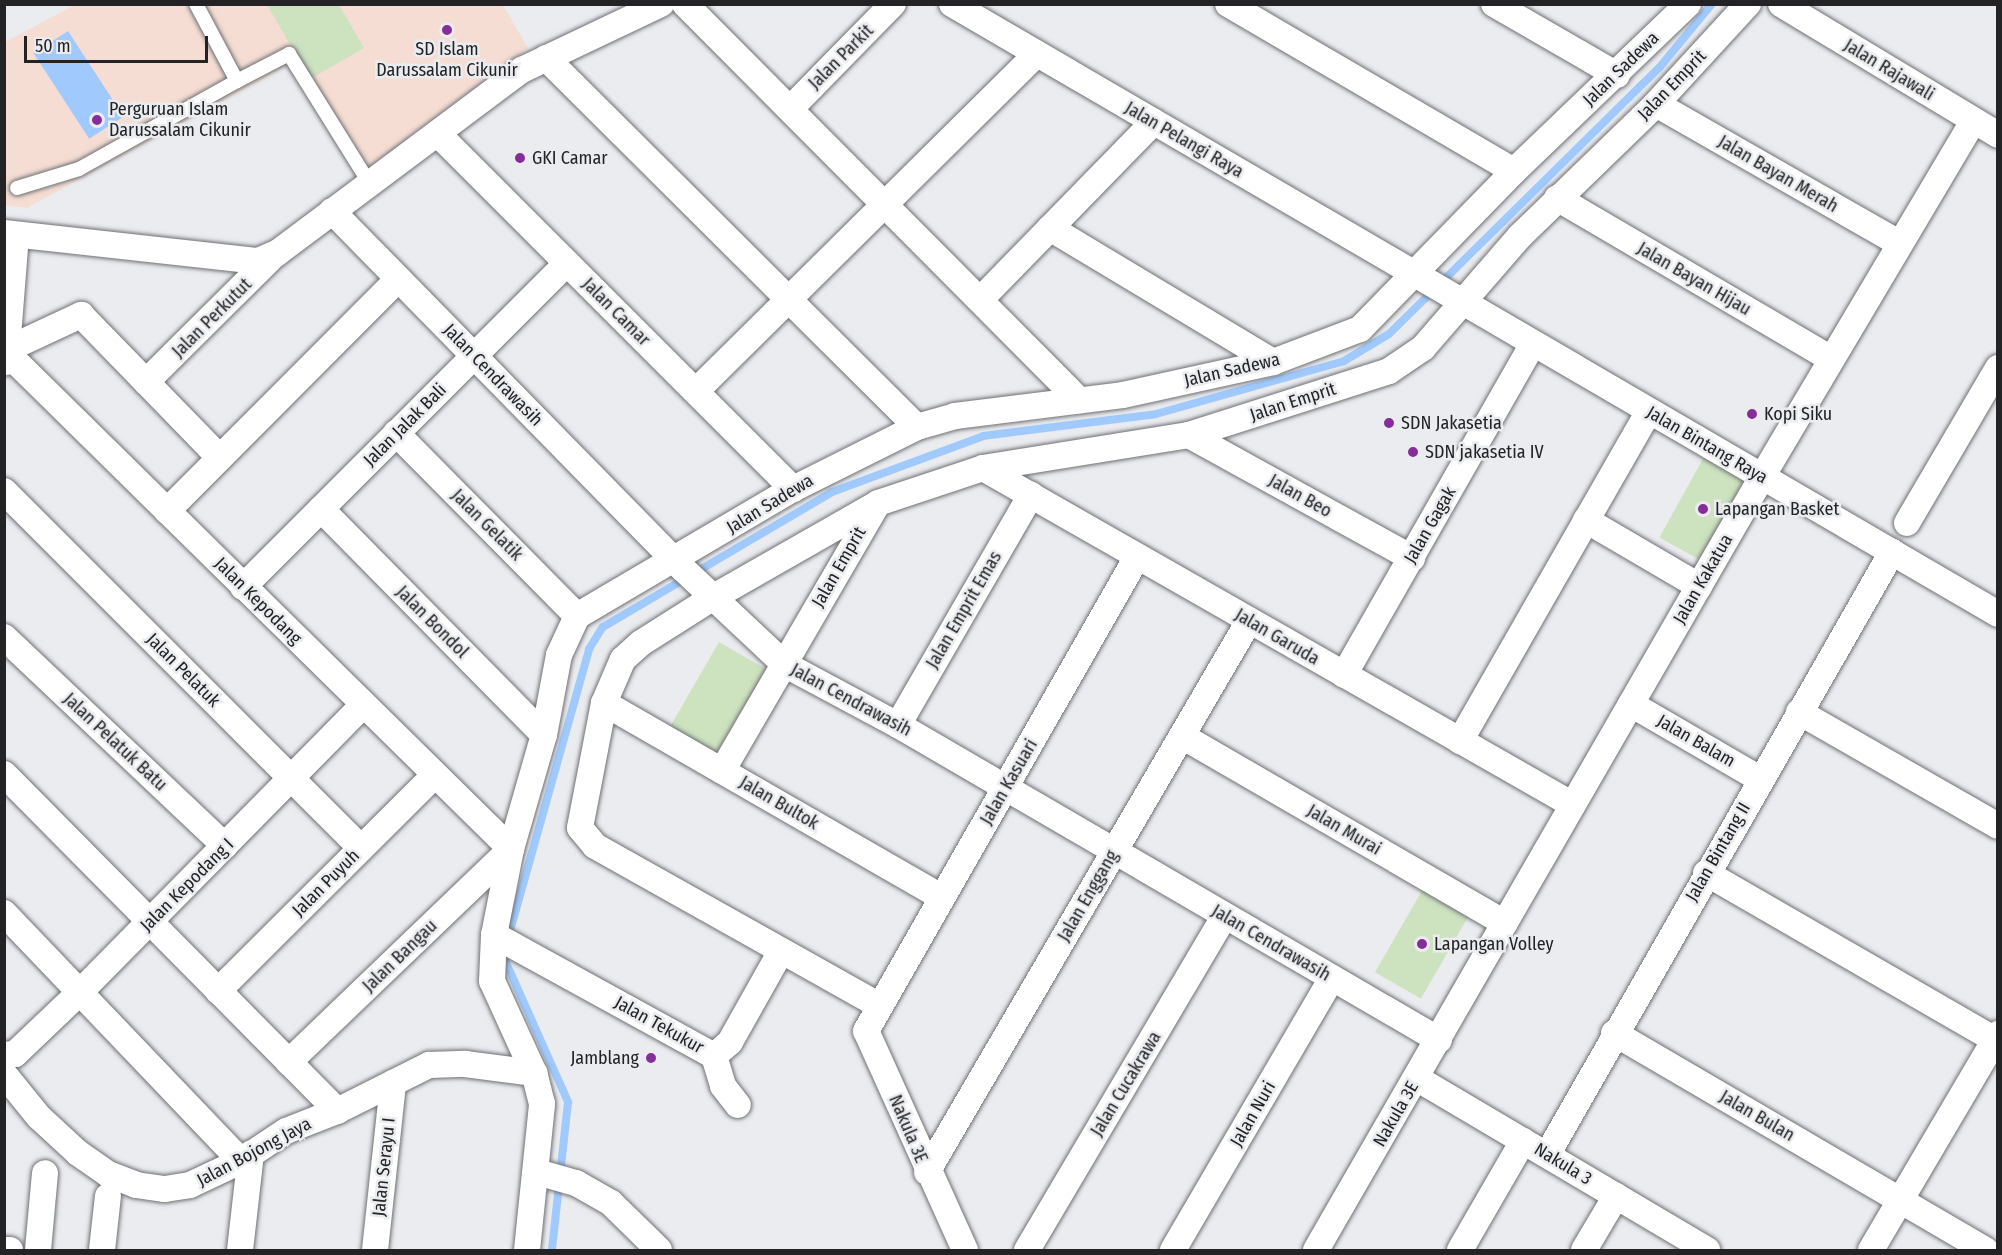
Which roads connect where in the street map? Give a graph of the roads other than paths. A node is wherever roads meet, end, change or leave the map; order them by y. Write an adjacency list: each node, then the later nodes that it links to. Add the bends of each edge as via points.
1 (196, 4): 14 (lane)
2 (661, 4): 12 (street, Jalan Perkutut)
3 (685, 4): 16 (street)
4 (893, 4): 16 (street, Jalan Parkit)
5 (952, 4): 11 (street, Jalan Pelangi Raya)
6 (1228, 4): 21 (street)
7 (1494, 4): 13 (street)
8 (1688, 4): 13 (street, Jalan Sadewa)
9 (1748, 4): 15 (street, Jalan Emprit)
10 (1781, 4): 17 (street, Jalan Rajawali)
11 (1037, 54): 18 (street, Jalan Pelangi Raya); 25 (street)
12 (546, 58): 19 (street, Jalan Perkutut, via 522,70); 34 (street)
13 (1617, 75): 21 (street, Jalan Sadewa)
14 (237, 81): 22 (lane, via 289,54); 23 (lane, via 79,169)
15 (1656, 104): 24 (street, Jalan Emprit); 29 (street, Jalan Bayan Merah)
16 (790, 109): 25 (street)
17 (1972, 120): 20 (street, Jalan Rajawali); 29 (street, Jalan Kakatua)
18 (1154, 122): 27 (street); 32 (street, Jalan Pelangi Raya)
19 (438, 135): 22 (street, Jalan Perkutut); 31 (street, Jalan Camar)
20 (1998, 135)
21 (1514, 171): 32 (street, Jalan Sadewa)
22 (370, 184): 26 (street, Jalan Perkutut)
23 (17, 188)
24 (1557, 198): 35 (street, Jalan Emprit); 40 (street, Jalan Bayan Hijau)
25 (884, 205): 34 (street); 36 (street)
26 (332, 211): 30 (street, Jalan Perkutut); 33 (street, Jalan Cendrawasih)
27 (1050, 228): 36 (street); 41 (street)
28 (10, 234): 30 (street, via 258,261); 39 (street)
29 (1900, 244): 40 (street, Jalan Kakatua)
30 (277, 253): 43 (street, Jalan Perkutut)
31 (567, 263): 38 (street, Jalan Jalak Bali); 44 (street, Jalan Camar)
32 (1414, 274): 35 (street, Jalan Bintang Raya); 41 (street, Jalan Sadewa, via 1360,329)
33 (398, 279): 38 (street, Jalan Cendrawasih); 51 (street)
34 (790, 298): 44 (street); 48 (street)
35 (1458, 299): 37 (street, Jalan Bintang Raya); 50 (street, Jalan Emprit, via 1423,348 1389,371)
36 (980, 300): 46 (street)
37 (1533, 343): 47 (street, Jalan Bintang Raya); 64 (street, Jalan Gagak)
38 (474, 356): 49 (street, Jalan Jalak Bali); 65 (street, Jalan Cendrawasih)
39 (7, 359): 43 (street, via 81,315); 59 (street, Jalan Kepodang)
40 (1831, 359): 53 (street, Jalan Kakatua)
41 (1273, 362): 46 (street, Jalan Sadewa, via 1123,395)
42 (1998, 368): 45 (street)
43 (146, 382): 51 (street)
44 (696, 391): 54 (street, Jalan Camar)
45 (1991, 394): 61 (street)
46 (1079, 400): 48 (street, Jalan Sadewa, via 955,416)
47 (1649, 411): 53 (street, Jalan Bintang Raya); 60 (street)
48 (917, 427): 54 (street, Jalan Sadewa)
49 (396, 433): 58 (street, Jalan Jalak Bali); 70 (street, Jalan Gelatik)
50 (1189, 435): 52 (street, Jalan Emprit); 64 (street, Jalan Beo)
51 (220, 458): 59 (street)
52 (983, 468): 56 (street, Jalan Garuda); 57 (street, Jalan Emprit)
53 (1762, 477): 62 (street, Jalan Bintang Raya); 67 (street, Jalan Kakatua)
54 (793, 489): 65 (street, Jalan Sadewa)
55 (4, 491): 86 (street, Jalan Pelatuk)
56 (1030, 495): 63 (street, Jalan Garuda); 79 (street, Jalan Emprit Emas)
57 (878, 503): 68 (street); 73 (street, Jalan Emprit)
58 (321, 509): 66 (street, Jalan Jalak Bali); 80 (street, Jalan Bondol)
59 (167, 511): 66 (street, Jalan Kepodang)
60 (1587, 520): 67 (street); 82 (street)
61 (1907, 523)
62 (1892, 552): 69 (street, Jalan Bintang Raya); 78 (street, Jalan Bintang II)
63 (1137, 557): 71 (street, Jalan Garuda); 88 (street, Jalan Kasuari)
64 (1412, 558): 74 (street, Jalan Gagak)
65 (679, 565): 68 (street, Jalan Cendrawasih); 70 (street, Jalan Sadewa)
66 (243, 586): 77 (street, Jalan Kepodang)
67 (1699, 586): 76 (street, Jalan Kakatua)
68 (707, 593): 73 (street, Jalan Cendrawasih); 75 (street, via 623,659)
69 (1998, 614)
70 (577, 616): 80 (street, via 559,655)
71 (1249, 621): 74 (street, Jalan Garuda); 81 (street, Jalan Enggang)
72 (4, 638): 91 (street, Jalan Pelatuk Batu)
73 (784, 664): 79 (street, Jalan Cendrawasih); 83 (street, Jalan Bultok)
74 (1344, 675): 82 (street, Jalan Garuda)
75 (604, 703): 83 (street); 102 (street, via 580,828 595,846)
76 (1631, 704): 87 (street, Jalan Balam); 89 (street, Jalan Kakatua)
77 (363, 705): 85 (street, Jalan Kepodang); 86 (street, Jalan Kepodang I)
78 (1799, 712): 87 (street, Jalan Bintang II); 90 (street)
79 (898, 725): 88 (street, Jalan Cendrawasih)
80 (544, 735): 93 (street)
81 (1182, 736): 94 (street, Jalan Enggang); 100 (street, Jalan Murai)
82 (1460, 741): 89 (street, Jalan Garuda)
83 (722, 771): 96 (street, Jalan Bultok)
84 (4, 774): 99 (street)
85 (434, 776): 92 (street, Jalan Puyuh); 93 (street, Jalan Kepodang)
86 (291, 778): 91 (street, Jalan Kepodang I); 92 (street, Jalan Pelatuk)
87 (1760, 778): 95 (street, Jalan Bintang II)
88 (1005, 787): 94 (street, Jalan Cendrawasih); 96 (street, Jalan Kasuari)
89 (1573, 805): 100 (street, Jalan Kakatua)
90 (1998, 826)
91 (225, 846): 99 (street, Jalan Kepodang I)
92 (361, 848): 104 (street, Jalan Puyuh)
93 (511, 849): 101 (street); 112 (street, Jalan Bangau)
94 (1114, 852): 98 (street, Jalan Cendrawasih); 122 (street, Jalan Enggang)
95 (1706, 873): 107 (street, Jalan Bintang II); 108 (street)
96 (942, 897): 106 (street, Jalan Kasuari)
97 (4, 913): 105 (street)
98 (1224, 916): 103 (street, Jalan Cendrawasih); 137 (street, Jalan Cucakrawa)
99 (150, 922): 104 (street); 105 (street, Jalan Kepodang I)
100 (1505, 923): 109 (street, Jalan Kakatua)
101 (505, 940): 111 (street, Jalan Tekukur); 113 (street, via 492,981)
102 (781, 951): 106 (street); 111 (street, Jalan Tekukur, via 730,1042)
103 (1332, 978): 109 (street, Jalan Cendrawasih); 138 (street, Jalan Nuri)
104 (218, 991): 112 (street)
105 (80, 992): 110 (street, Jalan Kepodang I, via 15,1054); 121 (street)
106 (880, 1006): 122 (street, Nakula 3E, via 866,1031)
107 (1614, 1033): 120 (street, Jalan Bintang II); 127 (street, Jalan Bulan)
108 (1996, 1036): 127 (street)
109 (1439, 1040): 115 (street, Nakula 3E)
110 (4, 1055)
111 (714, 1056): 117 (street, via 723,1086)
112 (289, 1062): 118 (street)
113 (534, 1073): 116 (street, Jalan Bojong Jaya, via 465,1064 429,1065); 124 (street)
114 (4, 1074): 121 (street, Jalan Bojong Jaya, via 39,1117 78,1153 108,1173 136,1185 165,1189 190,1185)
115 (1418, 1078): 119 (street, Nakula 3); 139 (street, Nakula 3E)
116 (393, 1083): 118 (street, Jalan Bojong Jaya); 133 (street, Jalan Serayu I)
117 (738, 1105)
118 (337, 1111): 121 (street, Jalan Bojong Jaya, via 286,1131)
119 (1523, 1141): 120 (street, Nakula 3); 140 (street)
120 (1547, 1155): 126 (street, Nakula 3)
121 (246, 1158): 132 (street)
122 (927, 1172): 136 (street, Nakula 3E)
123 (45, 1173): 130 (street)
124 (556, 1177): 134 (street); 135 (street, via 611,1203)
125 (108, 1196): 131 (street)
126 (1616, 1196): 141 (street); 142 (street, Nakula 3)
127 (1901, 1199): 143 (street); 144 (street, Jalan Bulan)
128 (4, 1250): 129 (street)
129 (10, 1251)
130 (38, 1251)
131 (102, 1251)
132 (240, 1251)
133 (375, 1251)
134 (527, 1251)
135 (659, 1251)
136 (965, 1251)
137 (1027, 1251)
138 (1173, 1251)
139 (1316, 1251)
140 (1460, 1251)
141 (1584, 1251)
142 (1707, 1251)
143 (1871, 1251)
144 (1985, 1251)

